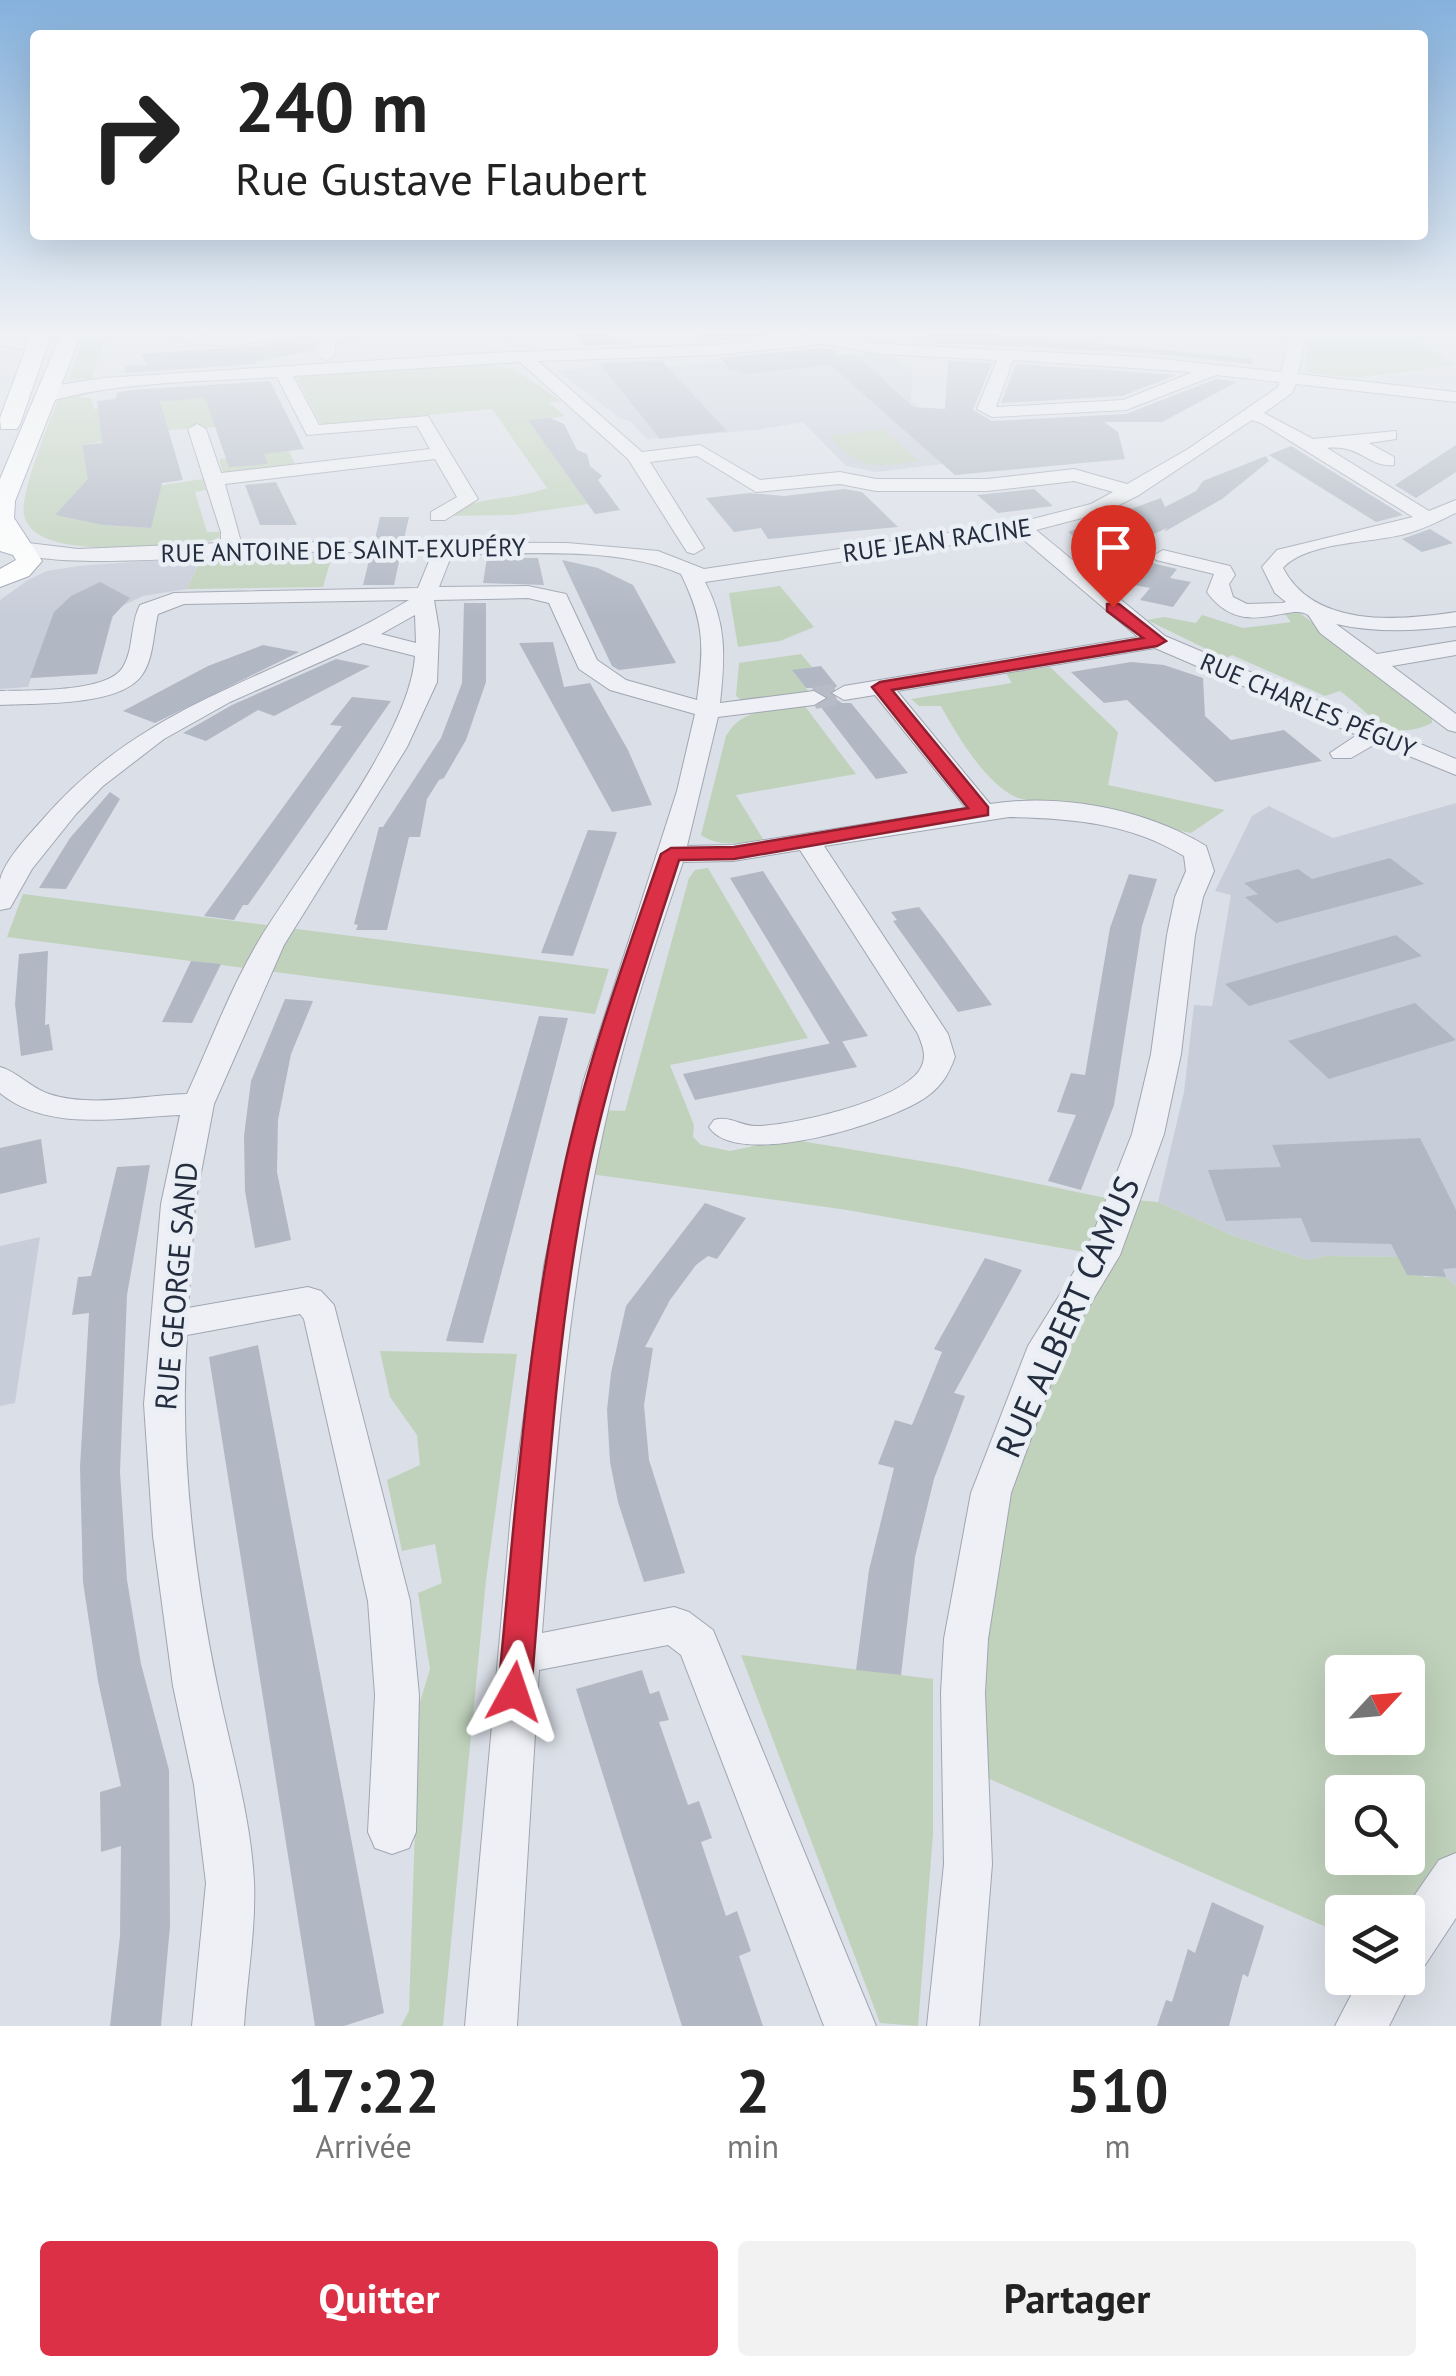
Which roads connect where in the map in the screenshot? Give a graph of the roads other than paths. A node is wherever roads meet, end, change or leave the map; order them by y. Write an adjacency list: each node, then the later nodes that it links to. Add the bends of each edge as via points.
1 (34, 427): 24 (main road, via 3,502)
2 (312, 427): 3 (street)
3 (351, 427)
4 (426, 427): 12 (street)
5 (604, 427): 13 (street)
6 (1233, 427): 16 (street, RUE JEAN RACINE)
7 (1276, 427): 11 (street)
8 (197, 429): 15 (street)
9 (1390, 435): 10 (street)
10 (1351, 440): 11 (street); 14 (street)
11 (1311, 446): 18 (street)
12 (440, 453): 15 (street); 20 (street, via 468,498)
13 (637, 458): 16 (street, via 700,450 756,486 858,479 947,485 1074,475); 21 (street, via 664,493)
14 (1387, 462)
15 (214, 480): 22 (street)
16 (1132, 491): 19 (street, RUE JEAN RACINE, via 1078,516)
17 (1456, 506): 18 (street)
18 (1428, 519): 26 (street, via 1284,554 1272,567 1276,583)
19 (1022, 528): 25 (street, RUE JEAN RACINE); 31 (street, RUE CHARLES PÉGUY)
20 (438, 530): 21 (street, RUE ANTOINE DE SAINT-EXUPÉRY, via 607,551); 22 (street, RUE ANTOINE DE SAINT-EXUPÉRY); 28 (street, RUE GEORGE SAND)
21 (668, 545): 25 (street); 25 (street, RUE ANTOINE DE SAINT-EXUPÉRY, via 694,548)
22 (232, 548): 24 (street, RUE ANTOINE DE SAINT-EXUPÉRY)
23 (1163, 556): 26 (street, via 1223,570 1218,592 1231,606 1256,611)
24 (8, 564)
25 (712, 574): 38 (street)
26 (1304, 605): 27 (street)
27 (1327, 614): 29 (street, via 1380,624); 33 (street, via 1322,620 1328,628)
28 (425, 617): 30 (street); 30 (street, via 401,616); 36 (street, via 200,597 164,602 148,610 134,669 121,682); 38 (street, via 528,592 558,599 587,664 601,676); 49 (street, RUE GEORGE SAND, via 425,682 395,747 270,945)
29 (1456, 619)
30 (364, 636): 47 (street, via 220,698 120,758 60,816)
31 (1157, 641): 34 (street); 40 (street, RUE CHARLES PÉGUY)
32 (1456, 648): 33 (street)
33 (1373, 662): 39 (street)
34 (880, 687): 35 (street); 44 (street)
35 (844, 693)
36 (0, 698)
37 (814, 698): 38 (street)
38 (710, 711): 46 (street)
39 (1456, 728): 41 (street)
40 (1375, 734): 41 (street, RUE CHARLES PÉGUY); 42 (street)
41 (1415, 752): 43 (street, RUE CHARLES PÉGUY)
42 (1342, 753)
43 (1456, 768)
44 (982, 811): 45 (street); 60 (street, RUE ALBERT CAMUS, via 1080,812 1175,839 1197,852 1200,871 1181,935 1148,1134 1102,1255 1046,1346 991,1492 966,1639 968,1864)
45 (808, 842): 46 (street); 50 (street, via 933,1034 940,1056 919,1088 881,1108 760,1137)
46 (671, 854): 52 (street, via 576,1172 546,1358)
47 (0, 902)
48 (0, 1077): 49 (street, via 10,1088 57,1106)
49 (198, 1104): 51 (street, RUE GEORGE SAND, via 178,1204)
50 (726, 1127)
51 (167, 1325): 53 (street, via 308,1300 321,1314 389,1601 397,1695); 57 (street, RUE GEORGE SAND, via 163,1404 173,1536 230,1883)
52 (518, 1654): 58 (street); 59 (street, via 674,1624 698,1643)
53 (392, 1832)
54 (1456, 1876): 55 (street)
55 (1425, 1922)
56 (1378, 1995): 61 (street)
57 (218, 2026)
58 (491, 2026)
59 (850, 2026)
60 (953, 2026)
61 (1360, 2026)

